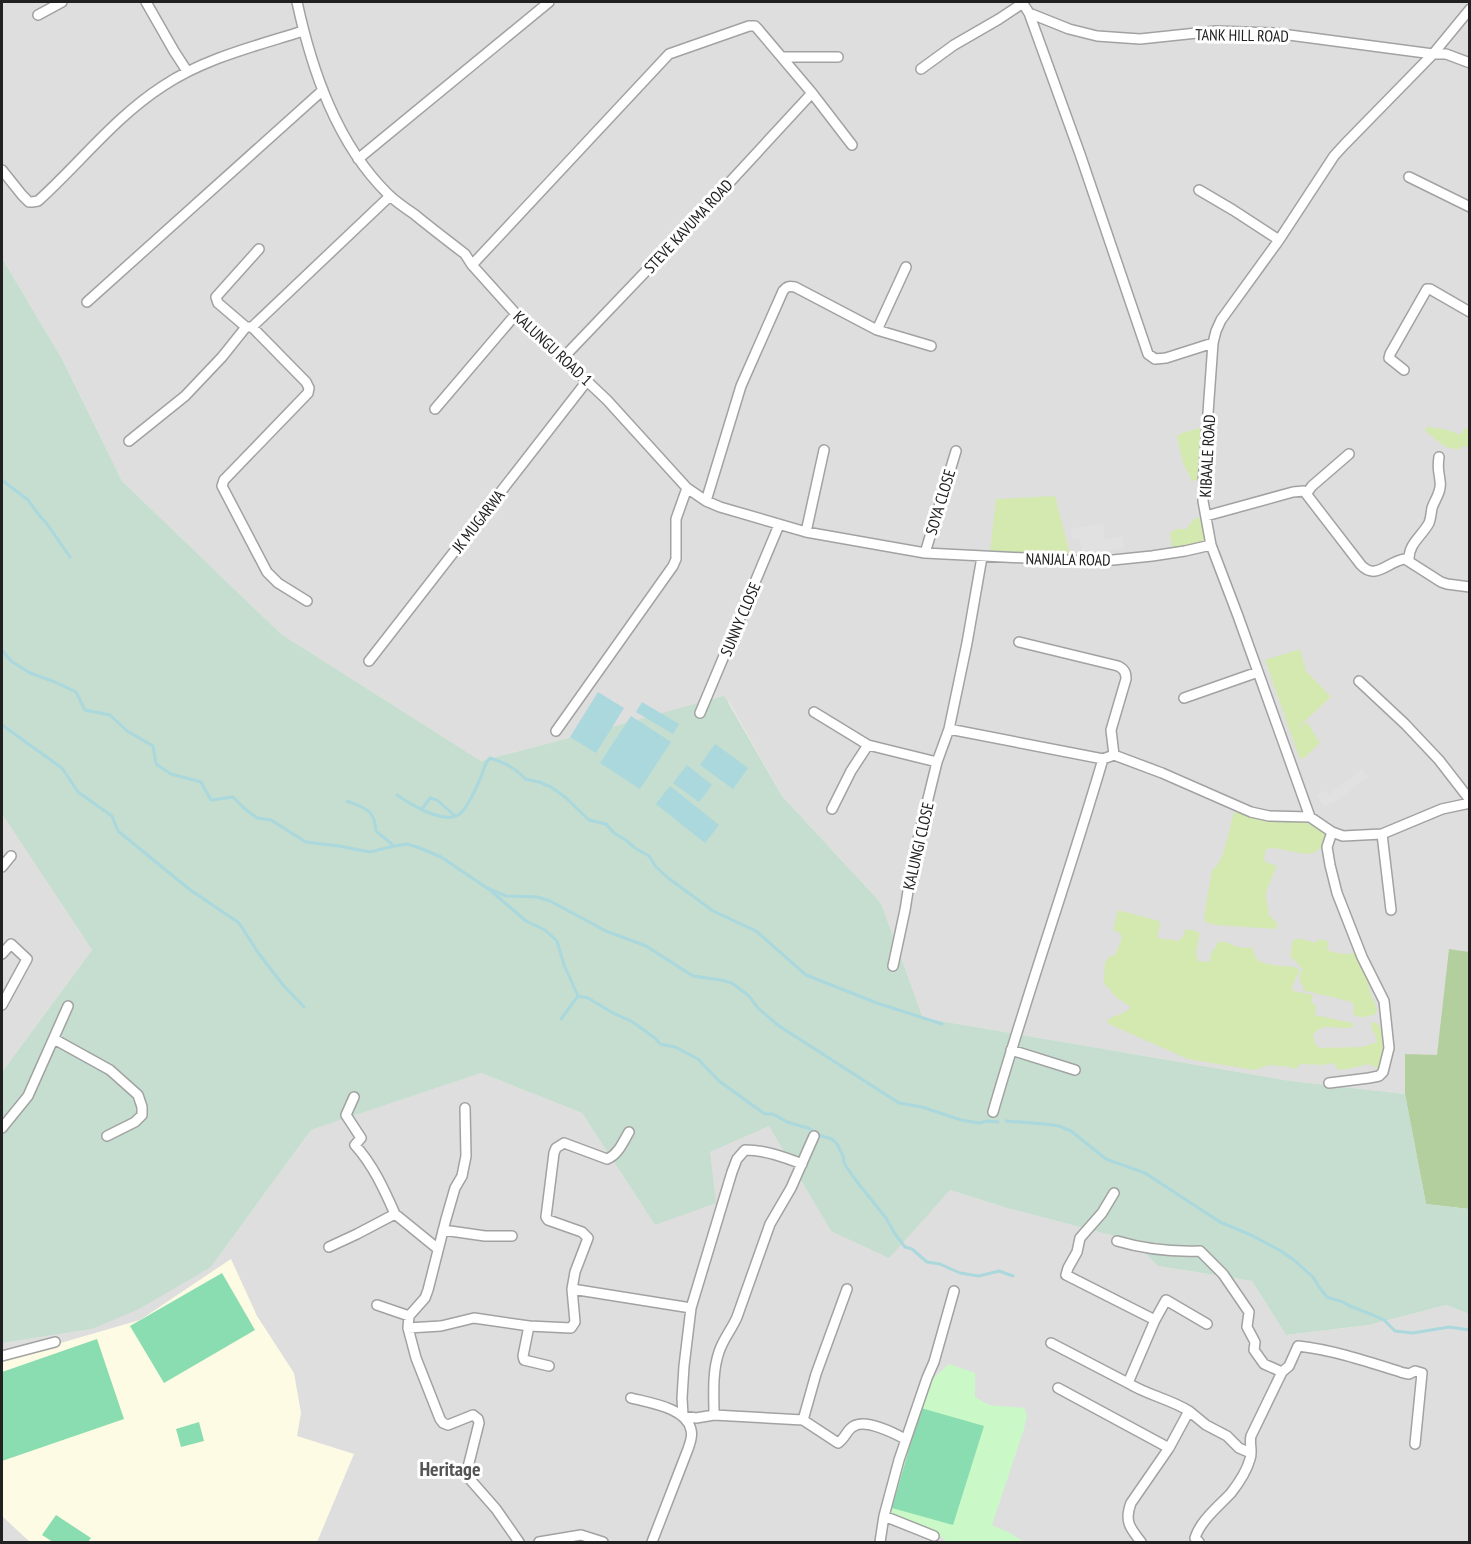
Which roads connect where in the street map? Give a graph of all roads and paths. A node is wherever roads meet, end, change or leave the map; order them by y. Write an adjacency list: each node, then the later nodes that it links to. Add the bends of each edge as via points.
1 (62, 2): 8 (street)
2 (146, 2): 15 (street)
3 (297, 2): 9 (street, KALUNGU ROAD 1)
4 (549, 2): 19 (street)
5 (1023, 2): 7 (street); 14 (street)
6 (1470, 9): 10 (street, KIBAALE ROAD)
7 (1029, 13): 10 (street, TANK HILL ROAD, via 1097,36 1140,39 1216,31 1274,33); 34 (street, via 1148,354 1155,359 1166,358)
8 (38, 15)
9 (303, 31): 15 (street); 16 (street, KALUNGU ROAD 1)
10 (1433, 54): 13 (street, TANK HILL ROAD, via 1446,54); 25 (street, KIBAALE ROAD, via 1334,156)
11 (782, 57): 12 (street); 17 (street); 27 (street, via 752,26 669,54)
12 (838, 57)
13 (1470, 63)
14 (921, 69)
15 (187, 71): 20 (street, via 108,131 38,201 26,199)
16 (323, 90): 19 (street, KALUNGU ROAD 1); 29 (street)
17 (812, 93): 18 (street); 36 (street, STEVE KAVUMA ROAD)
18 (852, 145)
19 (358, 159): 23 (street, KALUNGU ROAD 1)
20 (2, 170)
21 (1409, 177): 24 (street)
22 (1199, 190): 25 (street)
23 (390, 196): 27 (street, KALUNGU ROAD 1, via 465,254); 32 (street)
24 (1470, 207)
25 (1279, 240): 34 (street, KIBAALE ROAD, via 1221,320)
26 (259, 249): 32 (street, via 216,297 218,303)
27 (472, 264): 31 (street, KALUNGU ROAD 1)
28 (906, 267): 33 (street)
29 (87, 302)
30 (1470, 312): 37 (street, via 1427,289 1390,354 1392,362)
31 (516, 314): 36 (street, KALUNGU ROAD 1); 39 (street)
32 (249, 327): 40 (street, via 185,396); 56 (street, via 309,388 222,486 267,572)
33 (877, 330): 35 (street); 47 (street, via 795,287 786,288 741,386)
34 (1213, 342): 48 (street, KIBAALE ROAD, via 1203,483)
35 (931, 346)
36 (562, 358): 38 (street, KALUNGU ROAD 1)
37 (1404, 370)
38 (587, 381): 45 (street, KALUNGU ROAD 1); 58 (street, JK MUGARWA)
39 (435, 409)
40 (129, 441)
41 (824, 450): 50 (street)
42 (956, 451): 52 (street, SOYA CLOSE)
43 (1349, 454): 46 (street)
44 (1439, 457): 54 (street, via 1440,490 1430,521)
45 (687, 488): 47 (street, KALUNGU ROAD 1); 65 (street, via 676,519 673,566)
46 (1307, 493): 48 (street, via 1300,490); 54 (street, via 1360,566 1370,572 1378,571)
47 (706, 501): 49 (street, KALUNGU ROAD 1)
48 (1206, 516): 51 (street, KIBAALE ROAD)
49 (779, 525): 50 (street, KALUNGU ROAD 1); 63 (street, SUNNY CLOSE)
50 (806, 532): 52 (street, KALUNGU ROAD 1)
51 (1211, 545): 53 (street, NANJALA ROAD, via 1113,560); 59 (street, KIBAALE ROAD)
52 (925, 553): 53 (street, NANJALA ROAD)
53 (982, 556): 64 (street, KALUNGI CLOSE)
54 (1404, 560): 55 (street, via 1441,582)
55 (1470, 586)
56 (307, 602)
57 (1019, 642): 67 (street, via 1124,670 1126,679 1111,730)
58 (369, 661)
59 (1258, 672): 61 (street); 72 (street, KIBAALE ROAD)
60 (1359, 681): 70 (street, via 1439,760)
61 (1184, 698)
62 (814, 712): 66 (street)
63 (700, 713)
64 (948, 729): 68 (street); 69 (street, KALUNGI CLOSE)
65 (556, 731)
66 (868, 745): 69 (street); 71 (street)
67 (1114, 755): 68 (street); 72 (street, via 1251,812)
68 (1103, 759): 83 (street)
69 (937, 762): 79 (street, KALUNGI CLOSE)
70 (1470, 802): 74 (street)
71 (832, 809)
72 (1310, 818): 73 (street)
73 (1332, 832): 74 (street, via 1353,837); 85 (street, via 1327,847 1337,893 1384,1001 1389,1048 1383,1072 1378,1076)
74 (1382, 834): 77 (street)
75 (11, 856): 76 (street)
76 (2, 867)
77 (1391, 910)
78 (2, 954): 80 (street, via 11,944 27,959)
79 (893, 966)
80 (2, 1005)
81 (68, 1006): 82 (street)
82 (54, 1039): 89 (street, via 28,1096); 91 (street, via 110,1070 138,1095 142,1115)
83 (1011, 1050): 84 (street); 88 (street)
84 (1075, 1070)
85 (1329, 1083)
86 (354, 1097): 95 (street, via 346,1115 361,1138 355,1145 366,1156)
87 (465, 1108): 96 (street, via 466,1156)
88 (993, 1112)
89 (2, 1128)
90 (629, 1132): 101 (street, via 609,1159 564,1143 554,1153 546,1217 588,1238 574,1272)
91 (107, 1136)
92 (814, 1136): 93 (street)
93 (802, 1164): 105 (street, via 778,1154 753,1150 745,1150 738,1159); 120 (street, via 770,1224 737,1317 718,1353)
94 (1114, 1193): 107 (street, via 1080,1238 1066,1275)
95 (395, 1214): 99 (street); 100 (street)
96 (443, 1230): 97 (street); 100 (street)
97 (512, 1236)
98 (1117, 1241): 115 (street, via 1159,1250 1200,1251 1223,1274 1249,1312 1247,1327 1257,1356)
99 (329, 1247)
100 (438, 1249): 106 (street, via 425,1298)
101 (572, 1289): 105 (street); 109 (street, via 575,1322 571,1328)
102 (847, 1289): 122 (street)
103 (954, 1291): 123 (street, via 934,1362)
104 (377, 1305): 106 (street)
105 (691, 1308): 121 (street, via 682,1387)
106 (409, 1316): 110 (street)
107 (1155, 1320): 108 (street, via 1166,1300); 116 (street)
108 (1207, 1324)
109 (529, 1326): 110 (street, via 474,1318); 114 (street, via 524,1360)
110 (408, 1328): 129 (street, via 443,1423 448,1425 473,1415 478,1419 467,1476)
111 (55, 1342): 113 (street)
112 (1051, 1343): 116 (street)
113 (2, 1356)
114 (549, 1366)
115 (1282, 1372): 124 (street, via 1298,1347 1326,1350 1404,1373 1422,1373); 126 (street, via 1251,1436)
116 (1128, 1383): 119 (street)
117 (1058, 1388): 125 (street)
118 (631, 1398): 121 (street)
119 (1189, 1411): 125 (street); 126 (street)
120 (714, 1415): 121 (street); 122 (street)
121 (683, 1416): 132 (street, via 692,1435)
122 (803, 1420): 123 (street, via 835,1443 861,1424)
123 (905, 1439): 127 (street)
124 (1415, 1444)
125 (1169, 1448): 134 (street, via 1127,1513 1131,1530)
126 (1251, 1453): 135 (street, via 1234,1488 1197,1532)
127 (884, 1516): 128 (street); 133 (street)
128 (934, 1536)
129 (519, 1542)
130 (539, 1542): 131 (street, via 581,1535)
131 (603, 1542)
132 (652, 1542)
133 (880, 1542)
134 (1141, 1542)
135 (1199, 1542)

